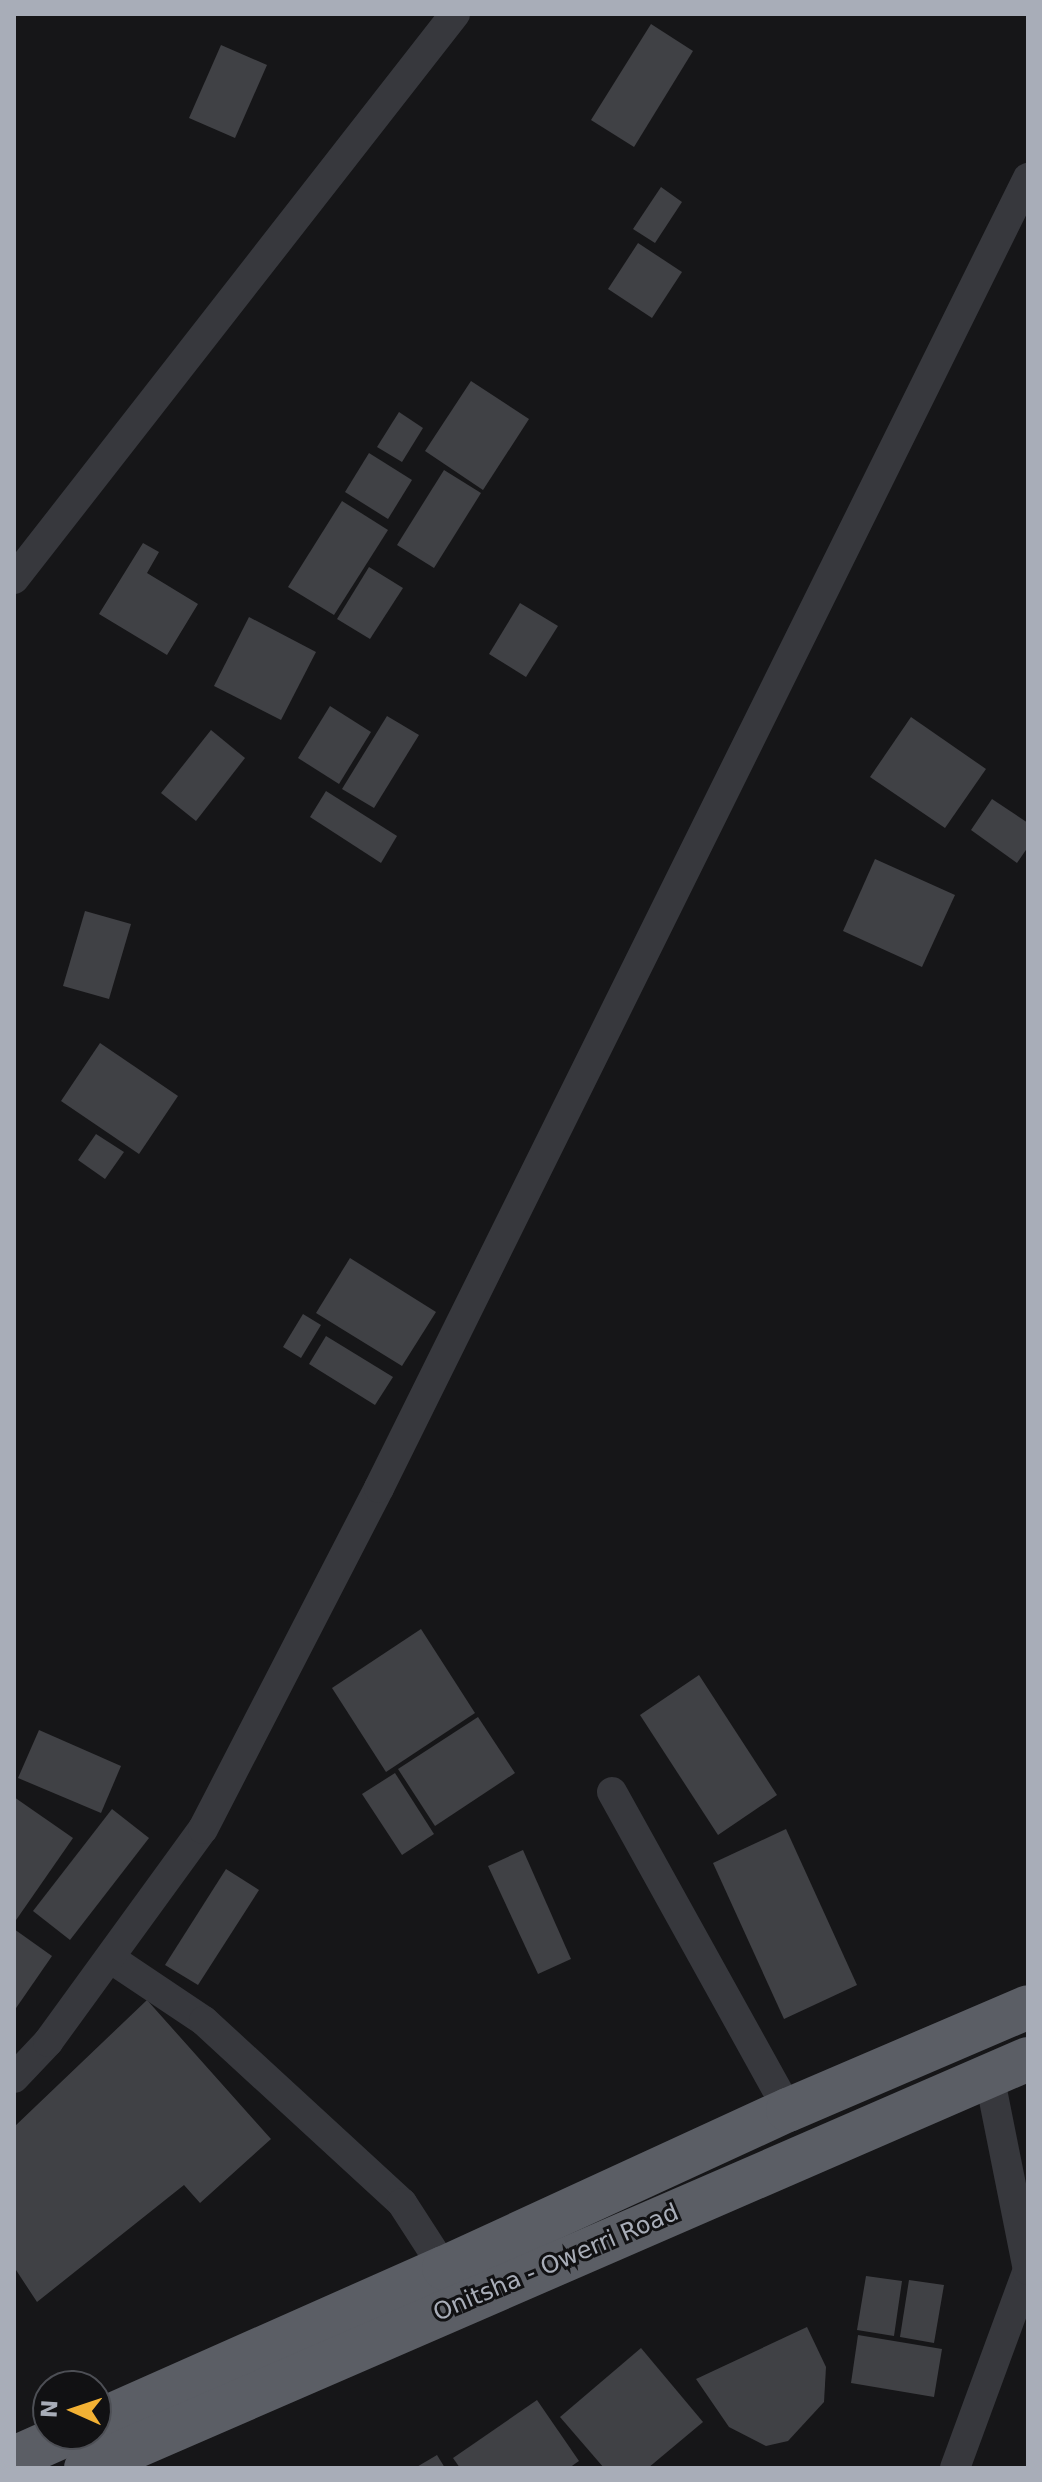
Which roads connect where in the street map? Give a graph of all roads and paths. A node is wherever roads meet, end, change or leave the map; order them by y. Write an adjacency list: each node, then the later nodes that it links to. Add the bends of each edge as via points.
1 (455, 14): 3 (street)
2 (1028, 178): 5 (street, via 379,1488 203,1829)
3 (14, 579)
4 (612, 1792): 9 (street)
5 (110, 1958): 8 (street, via 48,2042); 10 (street, via 204,2021 402,2203)
6 (1028, 2007): 9 (highway, Onitsha - Owerri Road)
7 (1008, 2067): 12 (highway, Onitsha - Owerri Road); 13 (street, via 1028,2270)
8 (14, 2078)
9 (788, 2110): 10 (highway, Onitsha - Owerri Road)
10 (444, 2268): 11 (highway, Onitsha - Owerri Road)
11 (112, 2415)
12 (86, 2468)
13 (955, 2468)

